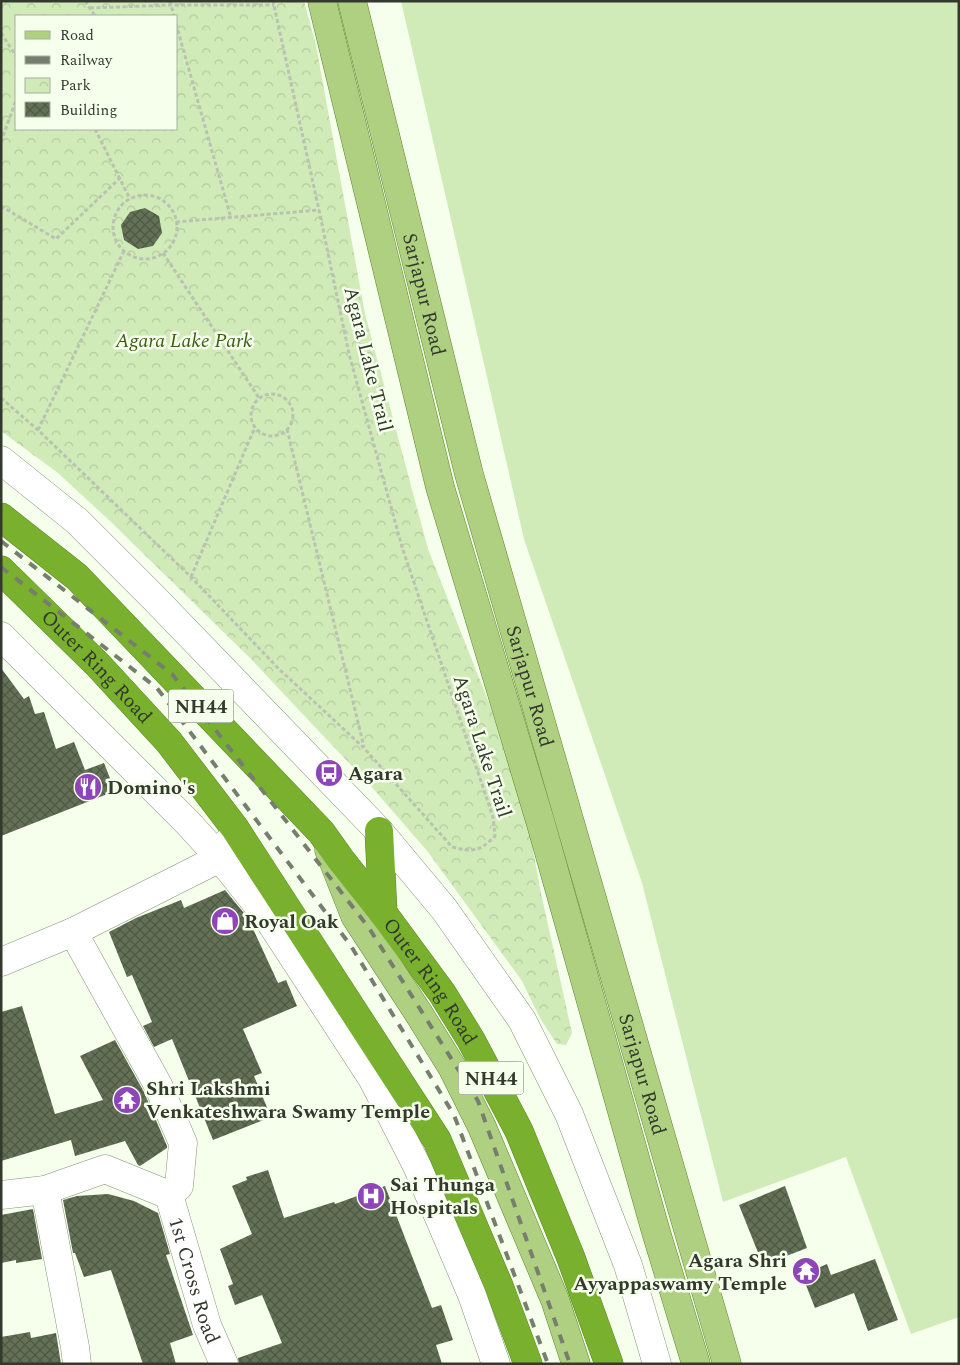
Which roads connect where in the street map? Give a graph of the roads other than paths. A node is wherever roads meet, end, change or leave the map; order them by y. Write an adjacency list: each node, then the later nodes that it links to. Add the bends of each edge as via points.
1 (322, 1): 24 (main road, Sarjapur Road, via 440,487)
2 (352, 1): 25 (main road, Sarjapur Road, via 469,474)
3 (1, 460): 8 (street, via 78,520)
4 (1, 516): 9 (highway, Outer Ring Road / NH44, via 78,577)
5 (1, 570): 7 (highway, Outer Ring Road / NH44, via 98,665 169,742)
6 (1, 636): 10 (street)
7 (234, 826): 10 (street); 20 (highway, Outer Ring Road / NH44, via 437,1140)
8 (379, 831): 11 (highway); 23 (street, via 444,909 522,1020 569,1114 628,1265)
9 (322, 832): 11 (highway, Outer Ring Road / NH44); 21 (main road, Outer Ring Road, via 355,916 452,1067 482,1127 555,1300)
10 (220, 858): 12 (street); 19 (street, via 267,917 372,1078 417,1166 472,1295)
11 (383, 913): 22 (highway, Outer Ring Road / NH44, via 442,993 519,1131 571,1258)
12 (73, 932): 13 (street); 16 (street, via 158,1085 183,1143 179,1186)
13 (1, 962)
14 (45, 1190): 15 (street); 16 (street, via 105,1169); 17 (street)
15 (1, 1195)
16 (169, 1195): 18 (street, 1st Cross Road, via 207,1325)
17 (77, 1364)
18 (224, 1364)
19 (496, 1364)
20 (528, 1364)
21 (576, 1364)
22 (609, 1364)
23 (657, 1364)
24 (696, 1364)
25 (727, 1364)

